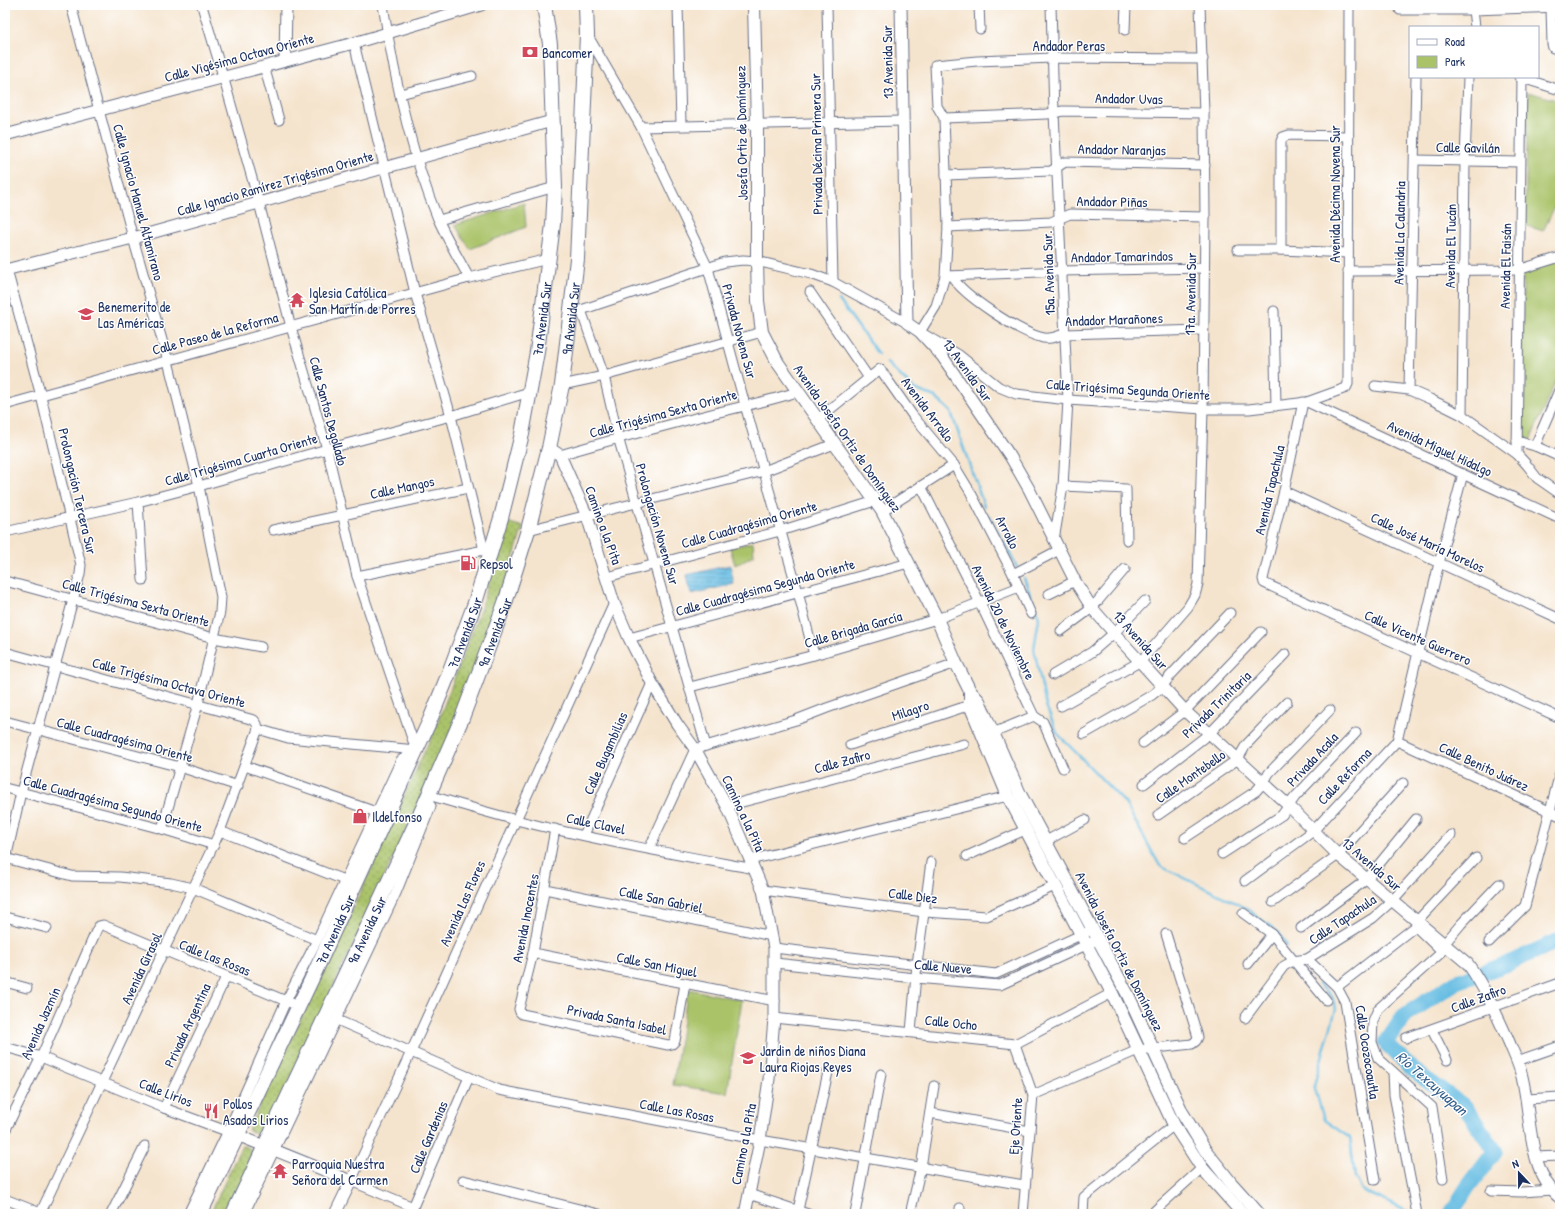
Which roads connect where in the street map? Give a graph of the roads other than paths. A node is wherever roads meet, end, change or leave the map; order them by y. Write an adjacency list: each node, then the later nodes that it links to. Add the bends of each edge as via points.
1 (71, 5): 39 (street, Calle Ignacio Manuel Altamirano)
2 (286, 5): 28 (street)
3 (383, 5): 23 (street)
4 (481, 5): 23 (street, Calle Vigésima Octava Oriente)
5 (544, 5): 44 (main road, 7a Avenida Sur, via 550,44)
6 (586, 5): 24 (main road, 9a Avenida Sur)
7 (678, 5): 48 (street)
8 (754, 5): 47 (main road, Josefa Ortiz de Domínguez)
9 (827, 5): 46 (street, Privada Décima Primera Sur)
10 (900, 5): 45 (street, 13 Avenida Sur)
11 (979, 5): 21 (street)
12 (1051, 5): 27 (street, 15a. Avenida Sur.)
13 (1126, 5): 22 (street)
14 (1200, 5): 29 (street, 17a. Avenida Sur)
15 (1349, 5): 51 (street, Avenida Décima Novena Sur)
16 (202, 6): 31 (street, Calle Santos Degollado)
17 (1555, 8): 19 (street); 26 (street, via 1552,44)
18 (1400, 10): 19 (street)
19 (1473, 10): 20 (street)
20 (1475, 26)
21 (980, 29)
22 (1125, 30)
23 (387, 33): 25 (street, Calle Vigésima Octava Oriente); 38 (street)
24 (587, 35): 49 (street, Privada Novena Sur); 86 (main road, 9a Avenida Sur)
25 (354, 43): 28 (street, Calle Vigésima Octava Oriente); 58 (street)
26 (1557, 49)
27 (1052, 58): 29 (street, Andador Peras); 40 (street, 15a. Avenida Sur.); 42 (street, Andador Peras, via 935,64 937,106)
28 (285, 60): 30 (street, Calle Vigésima Octava Oriente)
29 (1203, 60): 41 (street, 17a. Avenida Sur)
30 (264, 66): 31 (street, Calle Vigésima Octava Oriente); 43 (street)
31 (224, 76): 39 (street, Calle Vigésima Octava Oriente); 61 (street, Calle Santos Degollado)
32 (472, 76): 38 (street)
33 (1416, 78): 53 (street, Avenida La Calandria)
34 (1468, 78): 54 (street, Avenida El Tucán)
35 (1521, 78): 55 (street, Avenida El Faisán)
36 (1524, 78): 37 (street)
37 (1560, 90)
38 (400, 94): 52 (street)
39 (100, 111): 50 (street, Calle Vigésima Octava Oriente); 66 (street, Calle Ignacio Manuel Altamirano)
40 (1054, 113): 41 (street, Andador Uvas); 42 (street, Andador Uvas); 57 (street, 15a. Avenida Sur.)
41 (1204, 113): 56 (street, 17a. Avenida Sur)
42 (944, 118): 59 (street)
43 (279, 120)
44 (552, 121): 52 (street, Calle Ignacio Ramírez Trigésima Oriente); 60 (main road, 7a Avenida Sur)
45 (903, 121): 46 (street); 88 (street, 13 Avenida Sur)
46 (830, 124): 47 (street); 83 (street, Privada Décima Primera Sur)
47 (756, 125): 48 (street); 72 (main road, Josefa Ortiz de Domínguez)
48 (681, 126): 49 (street)
49 (641, 127): 73 (street, Privada Novena Sur)
50 (5, 136)
51 (1348, 136): 68 (street, via 1288,135 1283,138); 69 (street, Avenida Décima Novena Sur)
52 (416, 159): 58 (street, Calle Ignacio Ramírez Trigésima Oriente); 64 (street)
53 (1415, 160): 54 (street, Calle Gavilán); 76 (street, Avenida La Calandria)
54 (1465, 161): 55 (street, Calle Gavilán); 77 (street, Avenida El Tucán)
55 (1520, 162): 78 (street, Avenida El Faisán)
56 (1205, 165): 57 (street, Andador Naranjas, via 1065,162); 62 (street, 17a. Avenida Sur)
57 (1058, 167): 59 (street, Andador Naranjas, via 1051,171); 63 (street, 15a. Avenida Sur.)
58 (385, 168): 61 (street, Calle Ignacio Ramírez Trigésima Oriente); 85 (street)
59 (946, 175): 65 (street)
60 (554, 187): 64 (street); 71 (main road, 7a Avenida Sur, via 553,224)
61 (259, 203): 66 (street, Calle Ignacio Ramírez Trigésima Oriente); 89 (street, Calle Santos Degollado)
62 (1205, 217): 63 (street, Andador Piñas, via 1070,214); 74 (street, 17a. Avenida Sur)
63 (1060, 219): 65 (street, Andador Piñas, via 1051,222); 79 (street, 15a. Avenida Sur.)
64 (438, 220): 82 (street)
65 (948, 227): 81 (street)
66 (133, 238): 75 (street, Calle Ignacio Ramírez Trigésima Oriente); 95 (street, Calle Ignacio Manuel Altamirano)
67 (1238, 250): 68 (street)
68 (1281, 250): 69 (street)
69 (1348, 253): 80 (street, Avenida Décima Novena Sur)
70 (1559, 255): 78 (street)
71 (548, 259): 82 (street, Calle Paseo de la Reforma); 103 (main road, 7a Avenida Sur, via 537,352)
72 (757, 261): 73 (street, via 725,262); 83 (street); 91 (main road, Avenida Josefa Ortiz de Domínguez)
73 (708, 268): 86 (street); 94 (street, Privada Novena Sur)
74 (1204, 268): 79 (street, Andador Tamarindos); 90 (street, 17a. Avenida Sur)
75 (6, 270): 105 (street, Prolongación Tercera Sur)
76 (1412, 270): 77 (street); 80 (street); 102 (street, Avenida La Calandria)
77 (1464, 270): 78 (street); 114 (street, Avenida El Tucán)
78 (1518, 270): 117 (street, Avenida El Faisán)
79 (1062, 271): 81 (street, Andador Tamarindos); 93 (street, 15a. Avenida Sur.)
80 (1348, 271): 98 (street, Avenida Décima Novena Sur)
81 (948, 276): 92 (street, via 936,306); 93 (street, Andador Marañones, via 958,286 1018,327 1041,338 1053,338)
82 (469, 278): 85 (street, Calle Paseo de la Reforma)
83 (833, 282): 88 (street)
84 (810, 292): 97 (street)
85 (416, 293): 89 (street, Calle Paseo de la Reforma); 113 (street)
86 (576, 310): 96 (street, Prolongación Novena Sur); 99 (main road, 9a Avenida Sur)
87 (1274, 311): 111 (street)
88 (907, 323): 92 (street, 13 Avenida Sur)
89 (291, 327): 95 (street, Calle Paseo de la Reforma); 120 (street, Calle Santos Degollado)
90 (1203, 330): 93 (street, Andador Marañones); 112 (street, 17a. Avenida Sur)
91 (762, 332): 94 (street); 104 (main road, Avenida Josefa Ortiz de Domínguez)
92 (920, 332): 106 (street, Calle Trigésima Segunda Oriente, via 959,355 1000,387 1016,394); 145 (street, 13 Avenida Sur, via 942,356 1010,456)
93 (1064, 334): 106 (street, 15a. Avenida Sur.)
94 (728, 342): 96 (street); 110 (street, Privada Novena Sur)
95 (168, 361): 105 (street, Calle Paseo de la Reforma); 127 (street, Calle Ignacio Manuel Altamirano)
96 (604, 376): 99 (street); 116 (street, Prolongación Novena Sur)
97 (869, 378): 115 (street); 124 (street, Avenida Arrollo, via 880,369)
98 (1348, 384): 108 (street, Calle Trigésima Segunda Oriente, via 1342,390)
99 (562, 385): 121 (main road, 9a Avenida Sur)
100 (1375, 386): 102 (street)
101 (1560, 388): 107 (street)
102 (1409, 390): 114 (street)
103 (529, 392): 113 (street, Calle Trigésima Cuarta Oriente); 146 (main road, 7a Avenida Sur, via 522,434 501,518)
104 (797, 392): 110 (street, Calle Trigésima Sexta Oriente); 115 (main road, Avenida Josefa Ortiz de Domínguez)
105 (41, 396): 109 (street, Calle Paseo de la Reforma); 138 (street, Prolongación Tercera Sur)
106 (1068, 400): 112 (street, Calle Trigésima Segunda Oriente); 129 (street, 15a. Avenida Sur.)
107 (1557, 401): 119 (street)
108 (1305, 402): 111 (street, Calle Trigésima Segunda Oriente); 126 (street, Avenida Miguel Hidalgo); 131 (street, Avenida Tapachula)
109 (5, 405)
110 (745, 406): 116 (street, Calle Trigésima Sexta Oriente); 125 (street, Privada Novena Sur)
111 (1276, 406): 112 (street, Calle Trigésima Segunda Oriente)
112 (1203, 409): 181 (street, 17a. Avenida Sur, via 1198,584 1188,607)
113 (451, 416): 120 (street, Calle Trigésima Cuarta Oriente); 130 (street)
114 (1462, 416): 122 (street)
115 (817, 420): 118 (main road, Avenida Josefa Ortiz de Domínguez)
116 (618, 438): 121 (street, Calle Trigésima Sexta Oriente); 134 (street, Prolongación Novena Sur)
117 (1517, 441): 119 (street); 122 (street, Avenida El Faisán)
118 (834, 444): 125 (street); 135 (main road, Avenida Josefa Ortiz de Domínguez)
119 (1535, 446): 123 (street)
120 (327, 449): 127 (street, Calle Trigésima Cuarta Oriente); 136 (street, Calle Santos Degollado)
121 (554, 451): 137 (street, Camino a la Pita); 141 (main road, 9a Avenida Sur)
122 (1516, 454): 132 (street, via 1537,478)
123 (1560, 457)
124 (954, 465): 128 (street, Calle Cuadragésima Oriente); 151 (street, Arrollo)
125 (764, 471): 134 (street); 142 (street, Privada Novena Sur)
126 (1463, 474): 139 (street, Avenida Miguel Hidalgo); 148 (street)
127 (199, 486): 133 (street, Calle Trigésima Cuarta Oriente); 174 (street, Calle Ignacio Manuel Altamirano, via 221,598)
128 (921, 486): 135 (street, Calle Cuadragésima Oriente); 164 (street, Avenida 20 de Noviembre)
129 (1063, 486): 144 (street, via 1126,489); 145 (street, 15a. Avenida Sur.)
130 (468, 488): 136 (street, Calle Mangos); 146 (street)
131 (1284, 491): 148 (street, Calle José María Morelos); 157 (street, Avenida Tapachula)
132 (1560, 494)
133 (138, 502): 138 (street, Calle Trigésima Cuarta Oriente); 154 (street)
134 (638, 503): 137 (street); 149 (street, Prolongación Novena Sur)
135 (878, 506): 142 (street, Calle Cuadragésima Oriente); 147 (main road, Avenida Josefa Ortiz de Domínguez)
136 (341, 514): 140 (street, Calle Mangos); 152 (street, Calle Santos Degollado)
137 (587, 516): 141 (street); 153 (street, Camino a la Pita)
138 (69, 517): 143 (street, Calle Trigésima Cuarta Oriente); 161 (street, Prolongación Tercera Sur, via 81,565)
139 (1560, 519)
140 (273, 530)
141 (528, 530): 203 (main road, 9a Avenida Sur, via 505,603)
142 (780, 531): 149 (street, Calle Cuadragésima Oriente); 159 (street, Privada Novena Sur)
143 (5, 532)
144 (1127, 540)
145 (1057, 545): 151 (street); 156 (street, 13 Avenida Sur)
146 (486, 551): 152 (street); 210 (main road, 7a Avenida Sur, via 475,603)
147 (909, 563): 159 (street, Calle Cuadragésima Segunda Oriente); 168 (main road, Avenida Josefa Ortiz de Domínguez)
148 (1439, 563): 169 (street, Calle José María Morelos); 178 (street)
149 (654, 565): 153 (street, Calle Cuadragésima Oriente); 170 (street, Prolongación Novena Sur)
150 (1125, 568): 165 (street)
151 (1014, 574): 158 (street, Arrollo)
152 (356, 576): 210 (street, Calle Santos Degollado)
153 (607, 577): 163 (street, Camino a la Pita)
154 (143, 580)
155 (5, 581): 161 (street, Calle Trigésima Sexta Oriente)
156 (1074, 581): 160 (street); 165 (street, 13 Avenida Sur)
157 (1264, 583): 178 (street, Calle Vicente Guerrero)
158 (1019, 587): 164 (street, Calle Brigada García); 167 (street, Arrollo)
159 (798, 592): 170 (street, Calle Cuadragésima Segunda Oriente); 180 (street, Privada Novena Sur)
160 (1049, 594)
161 (74, 599): 174 (street, Calle Trigésima Sexta Oriente); 183 (street, Prolongación Tercera Sur)
162 (1144, 601): 173 (street)
163 (614, 603): 175 (street, Camino a la Pita); 231 (street, Avenida Las Flores)
164 (980, 603): 168 (street, Calle Brigada García); 194 (street, Avenida 20 de Noviembre)
165 (1092, 608): 171 (street); 173 (street, 13 Avenida Sur)
166 (1230, 613): 186 (street)
167 (1031, 614)
168 (937, 619): 180 (street, Calle Brigada García); 182 (main road, Avenida Josefa Ortiz de Domínguez)
169 (1560, 619)
170 (672, 627): 175 (street, Calle Cuadragésima Segunda Oriente); 187 (street, Prolongación Novena Sur)
171 (1061, 631)
172 (1261, 632): 193 (street)
173 (1114, 633): 181 (street, 13 Avenida Sur); 184 (street, via 1092,652)
174 (214, 638): 176 (street, Calle Trigésima Sexta Oriente); 190 (street, Calle Ignacio Manuel Altamirano)
175 (629, 638): 185 (street, Camino a la Pita)
176 (261, 647)
177 (5, 652): 183 (street, Calle Trigésima Octava Oriente)
178 (1419, 653): 195 (street, Calle Vicente Guerrero); 204 (street)
179 (1286, 654): 200 (street, Privada Trinitaria)
180 (814, 655): 187 (street, Calle Brigada García)
181 (1141, 661): 186 (street, 13 Avenida Sur); 191 (street)
182 (956, 664): 189 (main road, Avenida Josefa Ortiz de Domínguez); 208 (street, via 796,720)
183 (55, 666): 190 (street, Calle Trigésima Octava Oriente); 197 (street, Prolongación Tercera Sur)
184 (1053, 675)
185 (652, 683): 209 (street, Camino a la Pita); 238 (street, Calle Bugambilias)
186 (1163, 686): 193 (street, 13 Avenida Sur); 202 (street)
187 (690, 687): 208 (street, Prolongación Novena Sur)
188 (1287, 702): 211 (street, via 1246,745)
189 (975, 703): 199 (main road, Avenida Josefa Ortiz de Domínguez); 207 (street, Milagro); 222 (main road, Avenida Josefa Ortiz de Domínguez)
190 (198, 704): 198 (street, Calle Trigésima Octava Oriente, via 254,720 258,724); 213 (street, Calle Ignacio Manuel Altamirano)
191 (1061, 706)
192 (1330, 710): 216 (street, via 1269,773)
193 (1186, 711): 200 (street, 13 Avenida Sur); 205 (street)
194 (1034, 716): 199 (street); 214 (street, Avenida 20 de Noviembre, via 1043,722)
195 (1560, 718)
196 (5, 721): 197 (street, Calle Cuadragésima Oriente)
197 (39, 730): 213 (street, Calle Cuadragésima Oriente); 221 (street, Prolongación Tercera Sur)
198 (258, 730): 210 (street, via 288,738); 212 (street, Avenida Girasol)
199 (993, 733): 241 (main road, Avenida Josefa Ortiz de Domínguez, via 1020,794)
200 (1210, 733): 211 (street, 13 Avenida Sur); 218 (street, Privada Trinitaria)
201 (1356, 733): 225 (street, Privada Acala)
202 (1084, 734)
203 (453, 738): 223 (street); 329 (main road, 9a Avenida Sur, via 423,808 340,983)
204 (1396, 741): 227 (street, Calle Benito Juárez); 237 (street, Calle Reforma)
205 (1143, 743)
206 (964, 744): 224 (street, Calle Zafiro)
207 (850, 745)
208 (706, 746): 209 (street)
209 (695, 749): 224 (street, Camino a la Pita); 243 (street)
210 (416, 750): 226 (street, via 401,760); 253 (main road, 7a Avenida Sur)
211 (1238, 759): 216 (street, 13 Avenida Sur); 228 (street, Calle Montebello)
212 (245, 766): 219 (street, Avenida Girasol); 226 (street)
213 (180, 767): 219 (street, Calle Cuadragésima Oriente); 233 (street, Calle Ignacio Manuel Altamirano)
214 (1063, 768)
215 (1560, 773): 227 (street)
216 (1264, 782): 225 (street, 13 Avenida Sur); 240 (street, via 1256,791)
217 (1403, 783): 245 (street)
218 (1144, 784)
219 (238, 786): 236 (street, Avenida Girasol)
220 (5, 788): 221 (street, Calle Cuadragésima Segundo Oriente)
221 (21, 792): 233 (street, Calle Cuadragésima Segundo Oriente); 247 (street, Prolongación Tercera Sur)
222 (1008, 796): 235 (main road, Avenida Josefa Ortiz de Domínguez); 250 (street)
223 (435, 797): 231 (street, Calle Clavel); 299 (street, via 396,894)
224 (727, 806): 250 (street, Camino a la Pita)
225 (1289, 806): 237 (street, 13 Avenida Sur); 244 (street, Privada Acala, via 1282,815)
226 (376, 812): 253 (street)
227 (1551, 812): 229 (street, Calle Benito Juárez); 274 (street, via 1524,906)
228 (1158, 815)
229 (1560, 816)
230 (1416, 819): 251 (street)
231 (516, 820): 234 (street, Calle Clavel); 308 (street, Avenida Las Flores)
232 (1085, 820): 241 (street)
233 (162, 829): 242 (street, Calle Cuadragésima Segundo Oriente)
234 (555, 829): 238 (street, Calle Clavel); 257 (street, Avenida Inocentes)
235 (1025, 830): 246 (street); 255 (main road, Avenida Josefa Ortiz de Domínguez)
236 (220, 831): 242 (street, Avenida Girasol); 253 (street)
237 (1312, 831): 245 (street, 13 Avenida Sur); 252 (street, Calle Reforma)
238 (584, 835): 243 (street, Calle Clavel)
239 (1451, 835): 260 (street, Calle Tapachula)
240 (1185, 838)
241 (1046, 841): 268 (main road, Avenida Josefa Ortiz de Domínguez)
242 (214, 845): 256 (street, Avenida Girasol)
243 (649, 849): 250 (street, Calle Clavel)
244 (1222, 854)
245 (1338, 855): 251 (street, 13 Avenida Sur); 259 (street)
246 (967, 856)
247 (6, 858): 256 (street, via 72,876 120,877)
248 (1476, 858): 264 (street)
249 (931, 862): 261 (street)
250 (752, 865): 258 (street, Camino a la Pita)
251 (1366, 880): 260 (street, 13 Avenida Sur); 267 (street)
252 (1245, 881)
253 (350, 882): 272 (street); 294 (main road, 7a Avenida Sur)
254 (1499, 884): 275 (street)
255 (1055, 886): 261 (street, Calle Diez, via 987,916); 273 (main road, Avenida Josefa Ortiz de Domínguez)
256 (193, 888): 272 (street); 277 (street, Avenida Girasol)
257 (545, 889): 271 (street, Calle San Gabriel); 278 (street, Avenida Inocentes)
258 (762, 890): 261 (street, Calle Diez); 271 (street, Camino a la Pita)
259 (1274, 902)
260 (1392, 902): 264 (street, 13 Avenida Sur); 279 (street, Calle Tapachula, via 1373,918)
261 (924, 912): 282 (street)
262 (1243, 913): 270 (street)
263 (5, 917): 266 (street)
264 (1416, 924): 275 (street, 13 Avenida Sur); 289 (street)
265 (100, 926): 277 (street, Calle Las Rosas, via 103,925); 309 (street, Avenida Jazmín)
266 (48, 928)
267 (1301, 928)
268 (1096, 934): 273 (street, Calle Nueve); 305 (main road, Avenida Josefa Ortiz de Domínguez)
269 (1166, 934): 305 (street, via 1198,1037 1192,1044)
270 (1272, 934): 280 (street); 283 (street)
271 (772, 936): 276 (street, Camino a la Pita)
272 (317, 940): 294 (street)
273 (1084, 940): 282 (street, Calle Nueve, via 996,974); 285 (street, Calle Nueve, via 1000,985); 291 (main road, Avenida Josefa Ortiz de Domínguez)
274 (1489, 942)
275 (1443, 947): 295 (street, 13 Avenida Sur, via 1468,964 1479,979); 313 (street, via 1378,1010 1372,1021 1372,1042 1378,1058)
276 (774, 948): 281 (street, Camino a la Pita); 282 (street, Calle Nueve)
277 (164, 951): 284 (street, Calle Las Rosas); 316 (street, Avenida Girasol)
278 (533, 953): 288 (street, Calle San Miguel); 296 (street, Avenida Inocentes)
279 (1307, 959): 280 (street); 289 (street, Calle Ocozocoautla)
280 (1293, 961): 292 (street); 298 (street, via 1284,966)
281 (775, 963): 285 (street, Calle Nueve); 293 (street, Camino a la Pita)
282 (917, 964): 285 (street)
283 (1248, 964)
284 (226, 977): 294 (street, Calle Las Rosas); 321 (street, Privada Argentina)
285 (915, 978): 301 (street)
286 (5, 982): 290 (street)
287 (1560, 983): 295 (street, Calle Zafiro)
288 (685, 984): 293 (street, Calle San Miguel); 296 (street, Privada Santa Isabel, via 675,1041 668,1045)
289 (1337, 987): 338 (street, Calle Ocozocoautla, via 1346,1002)
290 (28, 988)
291 (1112, 993): 303 (street); 307 (main road, Avenida Josefa Ortiz de Domínguez)
292 (1326, 1000)
293 (775, 1001): 297 (street, Camino a la Pita)
294 (292, 1004): 326 (main road, 7a Avenida Sur)
295 (1492, 1007): 300 (street, Calle Zafiro); 311 (street, 13 Avenida Sur)
296 (520, 1012)
297 (774, 1018): 301 (street, Calle Ocho); 327 (street, Camino a la Pita)
298 (1245, 1018)
299 (337, 1020): 308 (street, Calle Las Rosas); 329 (street)
300 (1432, 1030): 302 (street, Calle Zafiro); 310 (street)
301 (911, 1032): 303 (street, Calle Ocho)
302 (1406, 1038)
303 (1015, 1044): 318 (street, Eje Oriente)
304 (1560, 1046): 311 (street)
305 (1152, 1047): 307 (street); 347 (main road, Avenida Josefa Ortiz de Domínguez, via 1182,1112 1205,1150 1232,1184)
306 (5, 1048): 309 (street, Calle Lirios)
307 (1138, 1050): 318 (street); 323 (main road, Avenida Josefa Ortiz de Domínguez)
308 (411, 1052): 315 (street, Calle Las Rosas); 339 (street, Avenida Las Flores)
309 (41, 1057): 316 (street, Calle Lirios); 325 (street, Avenida Jazmín)
310 (1447, 1060)
311 (1517, 1061): 320 (street, 13 Avenida Sur)
312 (828, 1072): 330 (street)
313 (1393, 1072): 336 (street, via 1432,1107); 364 (street, via 1394,1095)
314 (881, 1074): 332 (street)
315 (469, 1077): 327 (street, Calle Las Rosas, via 498,1090); 346 (street, Calle Gardenias)
316 (102, 1082): 321 (street, Calle Lirios); 348 (street, Avenida Girasol)
317 (934, 1086): 322 (street)
318 (1033, 1095): 324 (street, Eje Oriente)
319 (1560, 1097): 320 (street)
320 (1527, 1099): 333 (street, 13 Avenida Sur)
321 (164, 1108): 326 (street, Calle Lirios)
322 (930, 1113): 324 (street); 334 (street)
323 (1174, 1125): 335 (main road, Avenida Josefa Ortiz de Domínguez); 361 (street, via 1084,1197)
324 (1030, 1130): 340 (street, Eje Oriente)
325 (5, 1131)
326 (233, 1133): 329 (street, Calle Lirios); 350 (street); 351 (main road, 7a Avenida Sur)
327 (760, 1140): 330 (street, Calle Las Rosas); 342 (street, Camino a la Pita)
328 (145, 1146): 349 (street)
329 (270, 1148): 339 (street, Calle Lirios); 352 (main road, 9a Avenida Sur); 353 (street)
330 (812, 1148): 332 (street, Calle Las Rosas); 345 (street)
331 (1560, 1156): 333 (street)
332 (865, 1157): 334 (street, Calle Las Rosas); 358 (street)
333 (1535, 1157): 343 (street, 13 Avenida Sur, via 1545,1181)
334 (921, 1167): 340 (street, Calle Las Rosas); 359 (street)
335 (1202, 1168): 347 (main road, Avenida Josefa Ortiz de Domínguez); 362 (street)
336 (1443, 1179)
337 (463, 1180): 355 (street)
338 (1375, 1180)
339 (350, 1181): 346 (street, Calle Lirios); 354 (street, Avenida Las Flores)
340 (1024, 1185): 360 (street, Eje Oriente)
341 (1491, 1192): 343 (street)
342 (749, 1194): 345 (street); 356 (street, Camino a la Pita)
343 (1556, 1194)
344 (5, 1198): 348 (street)
345 (798, 1210): 357 (street)
346 (411, 1211)
347 (1243, 1211): 363 (main road, Avenida Josefa Ortiz de Domínguez)
348 (42, 1214)
349 (111, 1214)
350 (188, 1214)
351 (200, 1214)
352 (232, 1214)
353 (244, 1214)
354 (335, 1214)
355 (599, 1214)
356 (745, 1214)
357 (808, 1214)
358 (855, 1214)
359 (910, 1214)
360 (1023, 1214)
361 (1083, 1214)
362 (1151, 1214)
363 (1259, 1214)
364 (1417, 1214)

